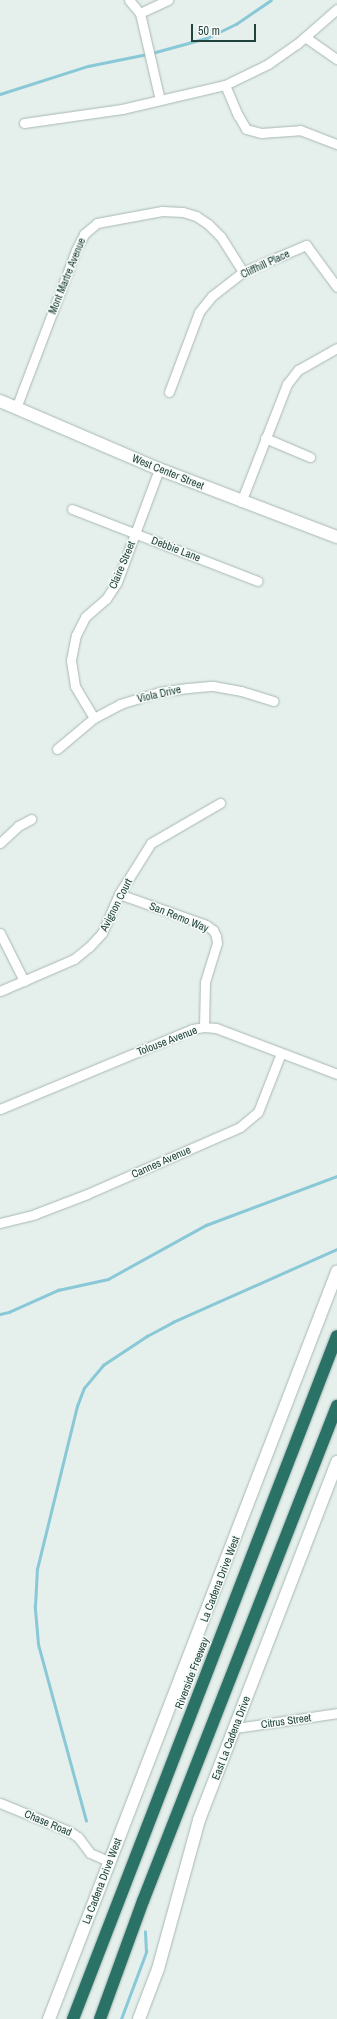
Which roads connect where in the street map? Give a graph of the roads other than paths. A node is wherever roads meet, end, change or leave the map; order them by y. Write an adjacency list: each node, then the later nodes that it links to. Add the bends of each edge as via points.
1 (129, 0): 4 (street)
2 (168, 0): 4 (street)
3 (337, 9): 5 (street)
4 (140, 13): 8 (street)
5 (306, 37): 6 (street); 7 (street, via 268,64)
6 (337, 59)
7 (225, 85): 8 (street); 10 (street, via 246,129 261,133 300,130)
8 (160, 100): 9 (street, via 122,109)
9 (24, 123)
10 (337, 144)
11 (243, 272): 12 (street, Cliffhill Place, via 306,245); 14 (street, Cliffhill Place, via 212,296 199,312); 16 (street, Mont Martre Avenue, via 221,237 196,216 183,212 162,211 97,223 84,234 76,250)
12 (337, 287)
13 (337, 348): 17 (street, via 298,370 287,384)
14 (169, 392)
15 (0, 401): 16 (main road, West Center Street)
16 (16, 408): 19 (main road, West Center Street)
17 (265, 438): 18 (street); 20 (street)
18 (310, 457)
19 (159, 469): 20 (main road, West Center Street); 22 (street, Claire Street)
20 (241, 502): 23 (main road, West Center Street)
21 (72, 509): 22 (street, Debbie Lane)
22 (135, 533): 24 (street, Debbie Lane); 26 (street, Claire Street, via 117,582 106,599 85,617 76,636 71,660 75,686)
23 (337, 537)
24 (258, 581)
25 (274, 700): 26 (street, Viola Drive, via 213,686 188,688 159,692 120,704)
26 (94, 718): 27 (street, Viola Drive)
27 (57, 749)
28 (220, 803): 31 (street, Avignon Court, via 151,843)
29 (31, 819): 30 (street, via 18,826)
30 (0, 843)
31 (119, 894): 33 (street, Avignon Court, via 102,933 89,947 74,959); 35 (street, San Remo Way, via 206,925 213,930 217,943 205,982)
32 (0, 933): 33 (street)
33 (24, 982): 34 (street, Avignon Court)
34 (0, 991)
35 (204, 1027): 36 (street, Tolouse Avenue, via 216,1028); 38 (street, Tolouse Avenue, via 192,1029)
36 (282, 1053): 37 (street, Tolouse Avenue); 39 (street, Cannes Avenue, via 258,1112 240,1127 88,1194 35,1214)
37 (337, 1074)
38 (0, 1109)
39 (0, 1223)
40 (337, 1272): 47 (main road, La Cadena Drive West)
41 (337, 1336): 49 (highway, Riverside Freeway)
42 (337, 1406): 50 (highway, via 143,1901)
43 (337, 1462): 45 (main road, East La Cadena Drive)
44 (337, 1714): 45 (street, Citrus Street)
45 (236, 1728): 51 (main road, East La Cadena Drive, via 199,1820 158,1969)
46 (0, 1803): 47 (street, Chase Road, via 69,1831 78,1837 90,1852)
47 (110, 1862): 48 (main road, La Cadena Drive West)
48 (49, 2019)
49 (74, 2019)
50 (100, 2019)
51 (139, 2019)

